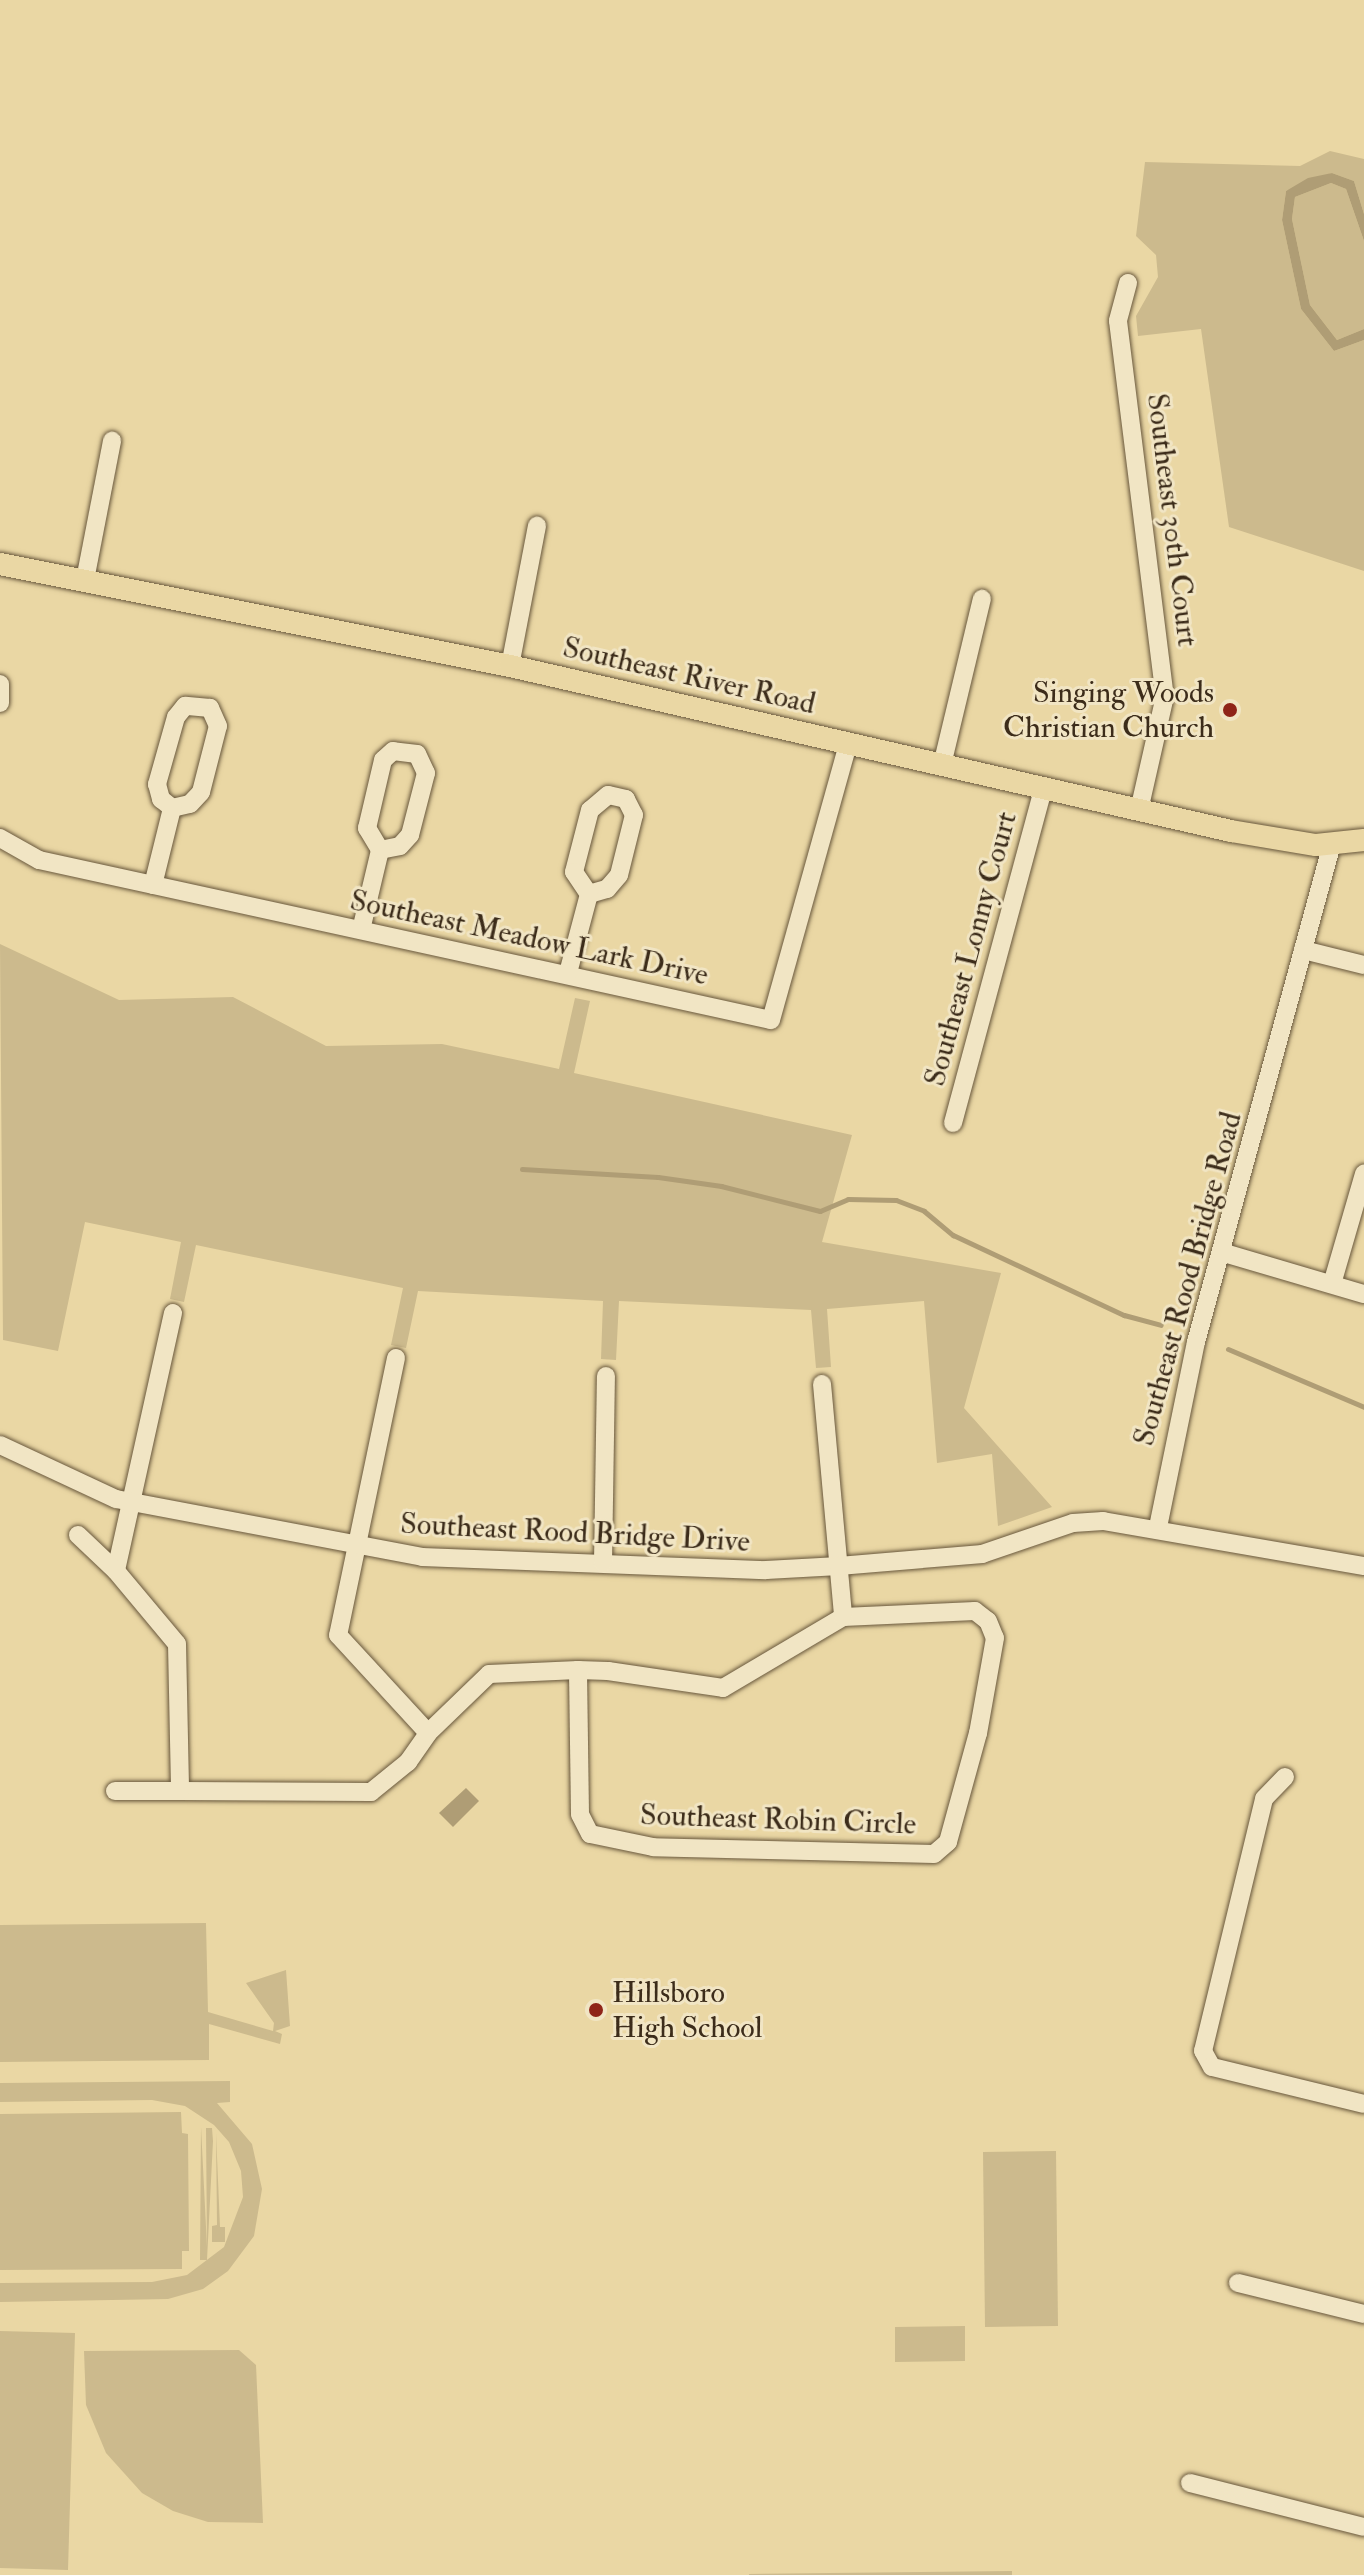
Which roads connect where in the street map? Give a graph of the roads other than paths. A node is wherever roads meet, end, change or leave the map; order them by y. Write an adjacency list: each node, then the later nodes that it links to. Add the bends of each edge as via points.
1 (1128, 283): 14 (street, Southeast 30th Court, via 1118,321 1165,696)
2 (112, 441): 5 (street)
3 (537, 526): 7 (street)
4 (0, 564): 5 (main road, Southeast River Road)
5 (85, 580): 7 (main road, Southeast River Road)
6 (982, 599): 11 (street)
7 (510, 666): 10 (main road, Southeast River Road)
8 (0, 684): 9 (street)
9 (0, 703)
10 (848, 744): 11 (main road, Southeast River Road); 24 (street, Southeast Meadow Lark Drive, via 771,1020)
11 (942, 765): 12 (main road, Southeast River Road)
12 (1043, 789): 14 (main road, Southeast River Road); 25 (street, Southeast Lonny Court)
13 (172, 808): 13 (street, via 190,804 201,792 218,726 210,708 192,704 176,717 157,784 161,799); 19 (street)
14 (1139, 810): 17 (main road, Southeast River Road, via 1243,833)
15 (0, 838): 19 (street, Southeast Meadow Lark Drive, via 39,860)
16 (1364, 840): 17 (main road, Southeast River Road)
17 (1332, 844): 22 (street, Southeast Rood Bridge Road)
18 (380, 850): 18 (street, via 400,846 410,835 426,773 417,754 393,751 383,760 367,828); 21 (street)
19 (153, 885): 21 (street, Southeast Meadow Lark Drive)
20 (589, 894): 20 (street, via 579,887 574,872 590,810 608,795 626,799 634,815 619,875 607,889); 24 (street)
21 (361, 930): 24 (street, Southeast Meadow Lark Drive)
22 (1303, 950): 23 (street); 27 (street, Southeast Rood Bridge Road)
23 (1364, 965)
24 (568, 973)
25 (953, 1123)
26 (1364, 1174): 28 (street)
27 (1221, 1252): 28 (street); 36 (street, Southeast Rood Bridge Road, via 1171,1449)
28 (1332, 1284): 29 (street)
29 (1364, 1294)
30 (173, 1313): 35 (street)
31 (396, 1358): 38 (street)
32 (606, 1376): 39 (street)
33 (822, 1384): 40 (street)
34 (0, 1445): 35 (street, Southeast Rood Bridge Drive, via 90,1488)
35 (133, 1502): 38 (street, Southeast Rood Bridge Drive); 42 (street)
36 (1158, 1527): 40 (street, Southeast Rood Bridge Drive, via 1086,1522 982,1554); 41 (street)
37 (78, 1535): 42 (street)
38 (359, 1547): 39 (street, Southeast Rood Bridge Drive, via 422,1557); 45 (street, via 338,1635)
39 (603, 1563): 40 (street, Southeast Rood Bridge Drive, via 766,1570)
40 (839, 1566): 43 (street)
41 (1364, 1566)
42 (116, 1571): 48 (street, via 177,1644)
43 (843, 1617): 44 (street, via 723,1688); 44 (street, Southeast Robin Circle, via 975,1611 988,1621 995,1638 978,1733 948,1842 934,1854 653,1847 590,1834 580,1814)
44 (578, 1670): 45 (street, via 489,1674)
45 (428, 1733): 48 (street, via 408,1762 371,1792)
46 (1285, 1777): 49 (street, via 1264,1799 1203,2051 1212,2067)
47 (115, 1791): 48 (street)
48 (180, 1791)
49 (1364, 2104)
50 (1238, 2283): 51 (street)
51 (1364, 2314)
52 (1190, 2483): 53 (street)
53 (1364, 2527)

